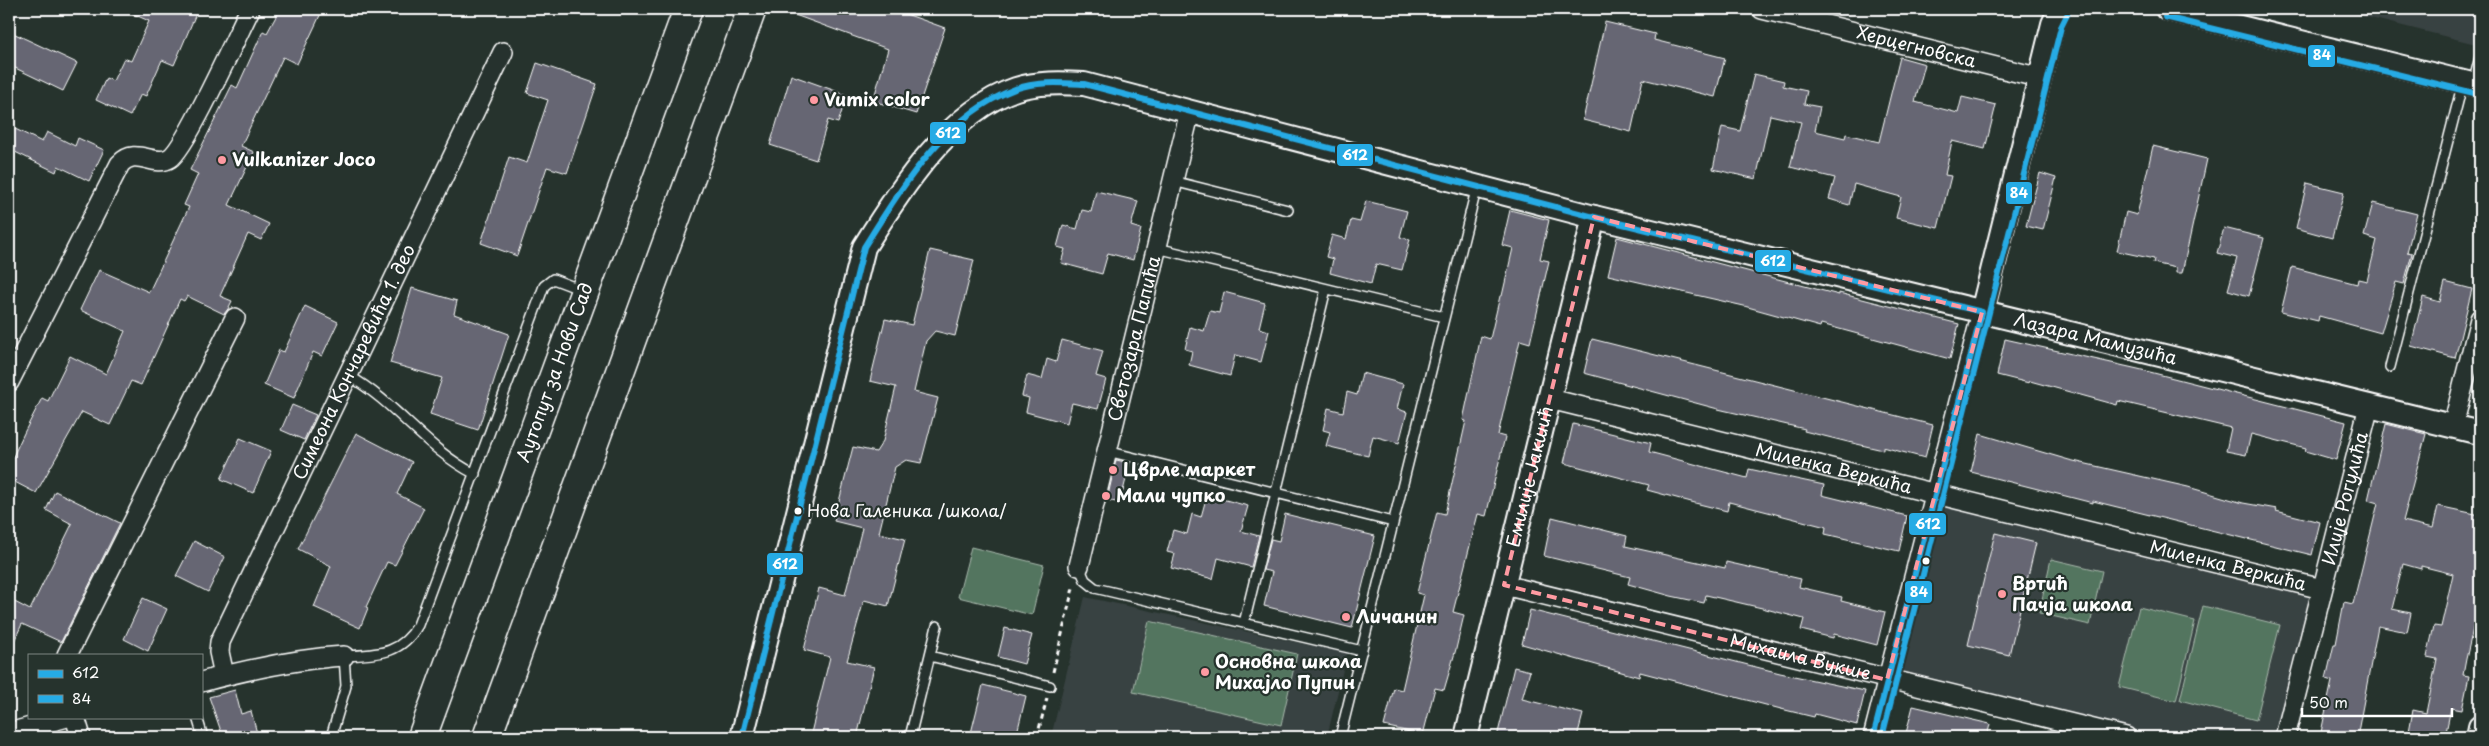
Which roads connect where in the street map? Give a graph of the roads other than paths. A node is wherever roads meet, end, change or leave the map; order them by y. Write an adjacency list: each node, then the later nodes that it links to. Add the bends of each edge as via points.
1 (250, 9): 25 (street, via 174,156 163,160 138,156 120,164)
2 (688, 9): 18 (main road, Аутопут за Нови Сад)
3 (752, 9): 58 (main road)
4 (1762, 9): 9 (street, Херцегновска)
5 (2060, 9): 9 (street)
6 (2167, 9): 10 (street)
7 (503, 52): 24 (street, Симеона Кончаревића 1. део)
8 (2480, 57): 10 (lane)
9 (2042, 78): 19 (street)
10 (2472, 84): 23 (lane)
11 (1190, 111): 12 (street, Светозара Папића); 13 (street); 59 (street, via 1084,84 1018,88 984,104 962,121 887,212 864,247 858,264)
12 (1173, 181): 14 (lane); 16 (street, Светозара Папића)
13 (1477, 186): 15 (street); 20 (lane)
14 (1288, 210)
15 (1594, 217): 19 (street, Лазара Мамузића); 26 (street, Емилије Јакшић)
16 (1157, 248): 17 (lane); 30 (street, Светозара Папића)
17 (1326, 289): 20 (lane); 32 (lane)
18 (585, 291): 31 (lane, via 553,279 544,286); 57 (main road, Аутопут за Нови Сад)
19 (1982, 312): 27 (street, Лазара Мамузића); 33 (street)
20 (1444, 317): 34 (lane)
21 (235, 318): 41 (street)
22 (2480, 319): 28 (street)
23 (2390, 367)
24 (349, 376): 31 (lane, via 381,396 442,455); 44 (street, Симеона Кончаревића 1. део, via 220,642)
25 (9, 382)
26 (1550, 399): 33 (street, Миленка Веркића); 36 (street, Емилије Јакшић)
27 (2369, 406): 28 (street, Лазара Мамузића); 37 (street, Илије Рогулића)
28 (2453, 426): 29 (street, Лазара Мамузића)
29 (2480, 433)
30 (1107, 451): 32 (lane); 35 (street, Светозара Папића)
31 (475, 474): 42 (lane, via 412,636 402,645 385,652)
32 (1275, 492): 34 (lane); 38 (lane)
33 (1934, 495): 37 (street, Миленка Веркића); 45 (street)
34 (1393, 522): 40 (lane)
35 (1079, 566): 38 (lane, via 1084,580 1095,588)
36 (1504, 585): 45 (street, Михаила Вукше); 62 (street, Емилије Јакшић)
37 (2322, 589): 65 (street, Илије Рогулића)
38 (1244, 623): 40 (lane)
39 (937, 626): 43 (lane)
40 (1362, 651): 61 (lane)
41 (67, 654)
42 (344, 656): 44 (street, via 302,659); 56 (lane, via 346,686)
43 (930, 656): 47 (lane); 60 (lane)
44 (224, 675): 46 (street)
45 (1888, 680): 63 (street); 64 (street, Михаила Вукше)
46 (202, 682)
47 (1050, 686)
48 (59, 718): 51 (street)
49 (75, 718): 54 (street)
50 (197, 718): 55 (lane)
51 (44, 720): 53 (street)
52 (2480, 727): 66 (street)
53 (9, 732)
54 (81, 737)
55 (203, 737)
56 (331, 737)
57 (422, 737)
58 (487, 737)
59 (742, 737)
60 (910, 737)
61 (1340, 737)
62 (1466, 737)
63 (1873, 737)
64 (2126, 737)
65 (2285, 737)
66 (2478, 737)

